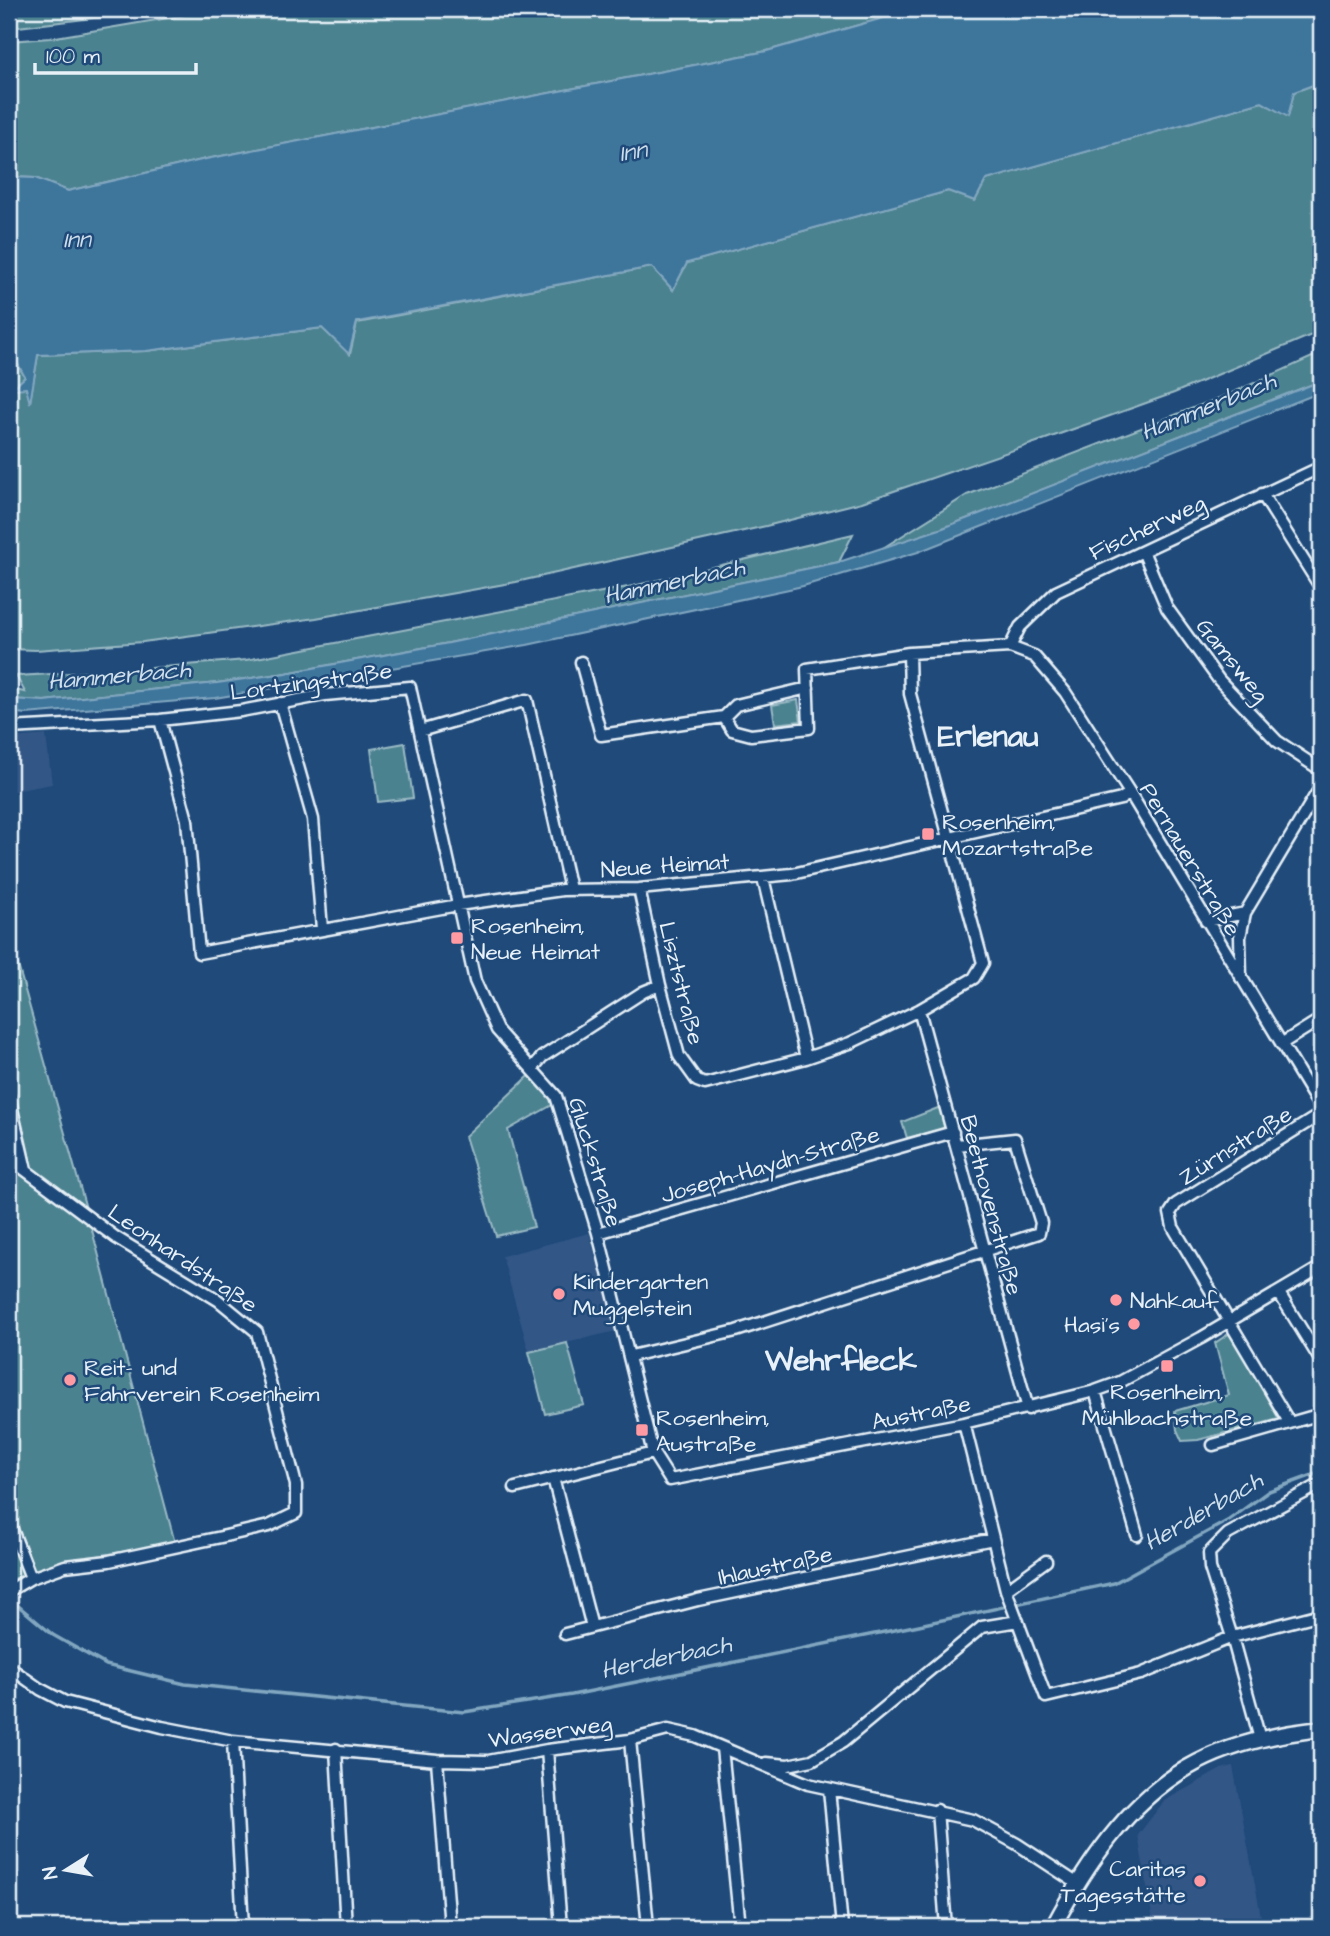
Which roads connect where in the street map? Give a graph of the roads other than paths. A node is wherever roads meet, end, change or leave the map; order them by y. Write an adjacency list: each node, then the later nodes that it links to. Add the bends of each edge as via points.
1 (1321, 467): 2 (street, Fischerweg)
2 (1262, 494): 3 (street, Fischerweg); 4 (street)
3 (1143, 551): 5 (street, Fischerweg, via 1056,592 1020,627); 15 (street, Gamsweg, via 1167,608 1220,680 1277,741)
4 (1321, 588)
5 (1010, 647): 6 (street); 17 (street, Pernauerstraße, via 1034,656 1065,692)
6 (909, 653): 9 (street, via 807,669); 18 (street, via 909,694)
7 (581, 662): 11 (street, via 601,736)
8 (410, 687): 10 (street, Lortzingstraße); 14 (street, Gluckstraße)
9 (808, 688): 11 (street, via 736,705); 11 (street, via 809,728 751,735 732,730)
10 (280, 703): 12 (street, Lortzingstraße); 25 (street, via 313,819)
11 (724, 717)
12 (160, 720): 13 (street, Lortzingstraße); 25 (street, Neue Heimat, via 187,820 199,953)
13 (9, 728)
14 (420, 731): 20 (street, via 527,700); 22 (street, Gluckstraße)
15 (1321, 770)
16 (1321, 786): 23 (street)
17 (1130, 793): 18 (street, Neue Heimat, via 1121,799); 24 (street, Pernauerstraße)
18 (947, 837): 19 (street, Neue Heimat); 28 (street, via 983,963 975,978)
19 (763, 878): 21 (street, Neue Heimat); 31 (street)
20 (570, 889): 21 (street, Neue Heimat); 22 (street, Neue Heimat)
21 (639, 889): 27 (street, Lisztstraße)
22 (458, 905): 25 (street, Neue Heimat); 32 (street, Gluckstraße, via 475,981 496,1030)
23 (1245, 913): 24 (street); 26 (street, via 1240,937)
24 (1206, 921): 26 (street, Pernauerstraße)
25 (322, 929)
26 (1241, 978): 30 (street, Pernauerstraße)
27 (660, 985): 31 (street, Lisztstraße, via 679,1056 697,1081 705,1084); 32 (street, via 542,1057)
28 (919, 1010): 31 (street); 35 (street, Beethovenstraße)
29 (1321, 1019): 30 (street)
30 (1281, 1044): 34 (street, Pernauerstraße)
31 (806, 1058)
32 (533, 1068): 39 (street, Gluckstraße, via 556,1096)
33 (9, 1096): 38 (street)
34 (1321, 1112): 43 (street, Zürnstraße, via 1176,1204 1170,1213 1172,1227)
35 (953, 1132): 36 (street, Beethovenstraße); 39 (street, Joseph-Haydn-Straße)
36 (957, 1145): 40 (street, Beethovenstraße); 40 (street, via 1016,1139 1041,1223 1040,1233)
37 (9, 1158): 38 (street, Leonhardstraße)
38 (26, 1170): 60 (street, Leonhardstraße, via 115,1237 218,1300 257,1332 296,1485 296,1513 269,1526 109,1561 65,1566)
39 (598, 1233): 44 (street, Gluckstraße)
40 (985, 1251): 44 (street, via 736,1331); 47 (street, Beethovenstraße)
41 (1321, 1267): 42 (street, Austraße)
42 (1279, 1293): 43 (street, Austraße); 45 (street)
43 (1229, 1320): 46 (street, Austraße, via 1120,1382); 50 (street)
44 (631, 1356): 52 (street, Gluckstraße)
45 (1321, 1361)
46 (1095, 1391): 47 (street, Austraße); 57 (street)
47 (1028, 1409): 49 (street, Austraße)
48 (1321, 1414): 50 (street)
49 (964, 1423): 52 (street, Austraße, via 670,1480); 58 (street)
50 (1289, 1423): 51 (street)
51 (1213, 1445)
52 (653, 1453): 53 (street)
53 (553, 1478): 55 (street); 65 (street)
54 (1317, 1486): 67 (street, via 1228,1534 1209,1553)
55 (515, 1488)
56 (9, 1522): 60 (street)
57 (1137, 1535)
58 (993, 1539): 62 (street); 65 (street, Ihlaustraße, via 698,1600)
59 (1046, 1560): 62 (street)
60 (32, 1578): 61 (street)
61 (12, 1589)
62 (1006, 1591): 64 (street)
63 (1321, 1614): 67 (street)
64 (1017, 1619): 67 (street, via 1046,1697 1141,1674); 77 (street, via 982,1627 843,1742 812,1760 788,1765)
65 (592, 1627): 66 (street, Ihlaustraße)
66 (565, 1634)
67 (1232, 1637): 70 (street)
68 (9, 1667): 72 (street, Wasserweg, via 65,1703)
69 (1321, 1729): 70 (street)
70 (1260, 1739): 80 (street, via 1186,1768 1148,1797 1114,1833)
71 (630, 1740): 73 (street, Wasserweg, via 668,1730); 75 (street, Wasserweg); 85 (street)
72 (233, 1741): 74 (street, Wasserweg); 81 (street)
73 (722, 1748): 77 (street, Wasserweg); 86 (street)
74 (336, 1749): 76 (street, Wasserweg); 82 (street)
75 (547, 1750): 76 (street, Wasserweg, via 488,1761); 84 (street)
76 (437, 1760): 83 (street)
77 (755, 1763): 78 (street, Wasserweg)
78 (829, 1789): 79 (street, Wasserweg); 87 (street)
79 (937, 1810): 80 (street, Wasserweg, via 973,1820 1017,1843); 88 (street)
80 (1078, 1884): 89 (street)
81 (243, 1927)
82 (346, 1927)
83 (450, 1927)
84 (561, 1927)
85 (648, 1927)
86 (740, 1927)
87 (842, 1927)
88 (946, 1927)
89 (1053, 1927)

